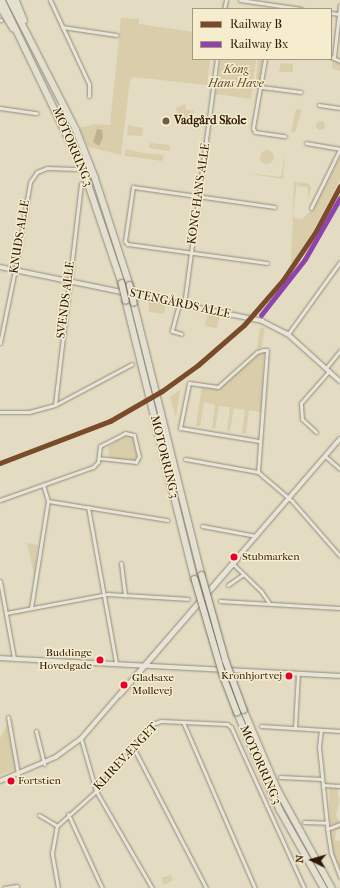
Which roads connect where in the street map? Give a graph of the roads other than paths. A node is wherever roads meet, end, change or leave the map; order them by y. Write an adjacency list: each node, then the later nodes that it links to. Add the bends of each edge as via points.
1 (2, 0): 14 (highway, MOTORRING 3)
2 (10, 0): 13 (highway, MOTORRING 3)
3 (16, 0): 13 (highway)
4 (50, 0): 11 (street)
5 (240, 0): 8 (street)
6 (0, 6): 14 (highway)
7 (340, 6): 10 (street)
8 (295, 8)
9 (332, 13): 10 (street)
10 (339, 14): 15 (street)
11 (62, 27): 12 (street); 21 (street, via 89,84)
12 (116, 35)
13 (30, 40): 124 (highway, MOTORRING 3, bridge, via 76,129 90,163 130,285 226,661 278,790)
14 (30, 56): 123 (highway, MOTORRING 3, bridge, via 83,168 122,283 195,579 223,674 280,810)
15 (333, 57): 18 (street)
16 (217, 60): 33 (street, KONG HANS ALLE)
17 (265, 60): 19 (street)
18 (340, 61)
19 (261, 87): 20 (street); 26 (street, via 254,131)
20 (301, 92)
21 (89, 96)
22 (319, 105): 24 (street)
23 (0, 108): 25 (street)
24 (340, 108)
25 (37, 113)
26 (285, 136)
27 (306, 144): 28 (street)
28 (340, 149): 35 (street)
29 (76, 169): 40 (street, KNUDS ALLE, via 47,168 37,172 30,182)
30 (81, 184): 31 (street, SVENDS ALLE)
31 (80, 195): 32 (street); 41 (street, SVENDS ALLE)
32 (85, 196)
33 (199, 196): 34 (street); 36 (street, KONG HANS ALLE); 36 (street, via 133,187 125,241 127,244)
34 (275, 206)
35 (311, 208)
36 (191, 253): 38 (street); 43 (street, KONG HANS ALLE)
37 (340, 262): 45 (street)
38 (267, 263)
39 (0, 267): 40 (street, STENGÅRDS ALLE)
40 (15, 270): 41 (street, STENGÅRDS ALLE); 46 (street, KNUDS ALLE)
41 (69, 281): 42 (street, STENGÅRDS ALLE); 51 (street, SVENDS ALLE)
42 (179, 304): 43 (street, STENGÅRDS ALLE); 44 (street, via 172,331)
43 (184, 304): 45 (street, STENGÅRDS ALLE, via 262,321)
44 (182, 334)
45 (288, 334): 49 (street, STENGÅRDS ALLE)
46 (0, 343)
47 (340, 351): 49 (street)
48 (132, 364): 51 (street)
49 (328, 370): 50 (street, STENGÅRDS ALLE); 53 (street, via 301,403 302,419)
50 (340, 381)
51 (55, 405): 52 (street, via 29,412)
52 (0, 412)
53 (316, 432)
54 (340, 439): 56 (street)
55 (260, 441): 55 (street, via 267,350 257,352 218,387 189,383 180,428); 60 (street)
56 (325, 456): 59 (street); 62 (street)
57 (99, 458): 57 (street, via 136,462 139,456 134,435 126,433 100,446); 61 (street, via 93,467)
58 (185, 459): 60 (street)
59 (340, 469)
60 (258, 472): 62 (street)
61 (43, 485): 63 (street); 64 (street)
62 (289, 498): 68 (street); 69 (street)
63 (0, 500)
64 (48, 501): 65 (street); 80 (street)
65 (88, 507): 66 (street); 75 (street)
66 (166, 520)
67 (202, 526): 68 (street)
68 (256, 536): 71 (street)
69 (340, 556)
70 (121, 563): 76 (street)
71 (233, 564): 72 (street); 86 (street)
72 (244, 574): 74 (street); 79 (street, via 262,591)
73 (0, 581): 82 (street)
74 (228, 585)
75 (104, 595): 76 (street); 80 (street); 85 (street)
76 (125, 596): 77 (street)
77 (188, 599)
78 (220, 601): 79 (street)
79 (269, 603): 81 (street)
80 (31, 608): 82 (street)
81 (340, 608)
82 (6, 613): 84 (street)
83 (0, 658): 84 (street)
84 (14, 658): 85 (street)
85 (116, 663): 86 (street)
86 (146, 664): 87 (street); 96 (street)
87 (298, 674): 88 (street); 92 (street)
88 (340, 676)
89 (8, 716): 99 (street)
90 (183, 722): 97 (street, KLIREVÆNGET, via 156,722); 121 (street); 122 (street, KLIREVÆNGET, via 227,724 232,727)
91 (261, 726): 92 (street)
92 (295, 728): 93 (street)
93 (320, 730): 95 (street); 101 (street)
94 (36, 731): 98 (street)
95 (340, 731)
96 (81, 739): 98 (street); 105 (street)
97 (133, 747): 105 (street, KLIREVÆNGET); 120 (street)
98 (44, 764): 99 (street)
99 (18, 774): 102 (street)
100 (280, 777): 101 (street)
101 (322, 779): 103 (street)
102 (0, 781)
103 (323, 785): 104 (street); 109 (street)
104 (340, 786)
105 (96, 791): 106 (street, KLIREVÆNGET); 119 (street)
106 (68, 814): 111 (street, KLIREVÆNGET); 118 (street)
107 (39, 815): 111 (street)
108 (304, 822): 109 (street)
109 (327, 823): 112 (street)
110 (340, 824): 112 (street)
111 (57, 826): 117 (street, via 52,853)
112 (327, 829): 113 (street, via 331,853)
113 (338, 870): 114 (street)
114 (340, 877)
115 (4, 888): 116 (street)
116 (17, 888)
117 (58, 888)
118 (102, 888)
119 (152, 888)
120 (206, 888)
121 (255, 888)
122 (304, 888)
123 (324, 888)
124 (332, 888)

